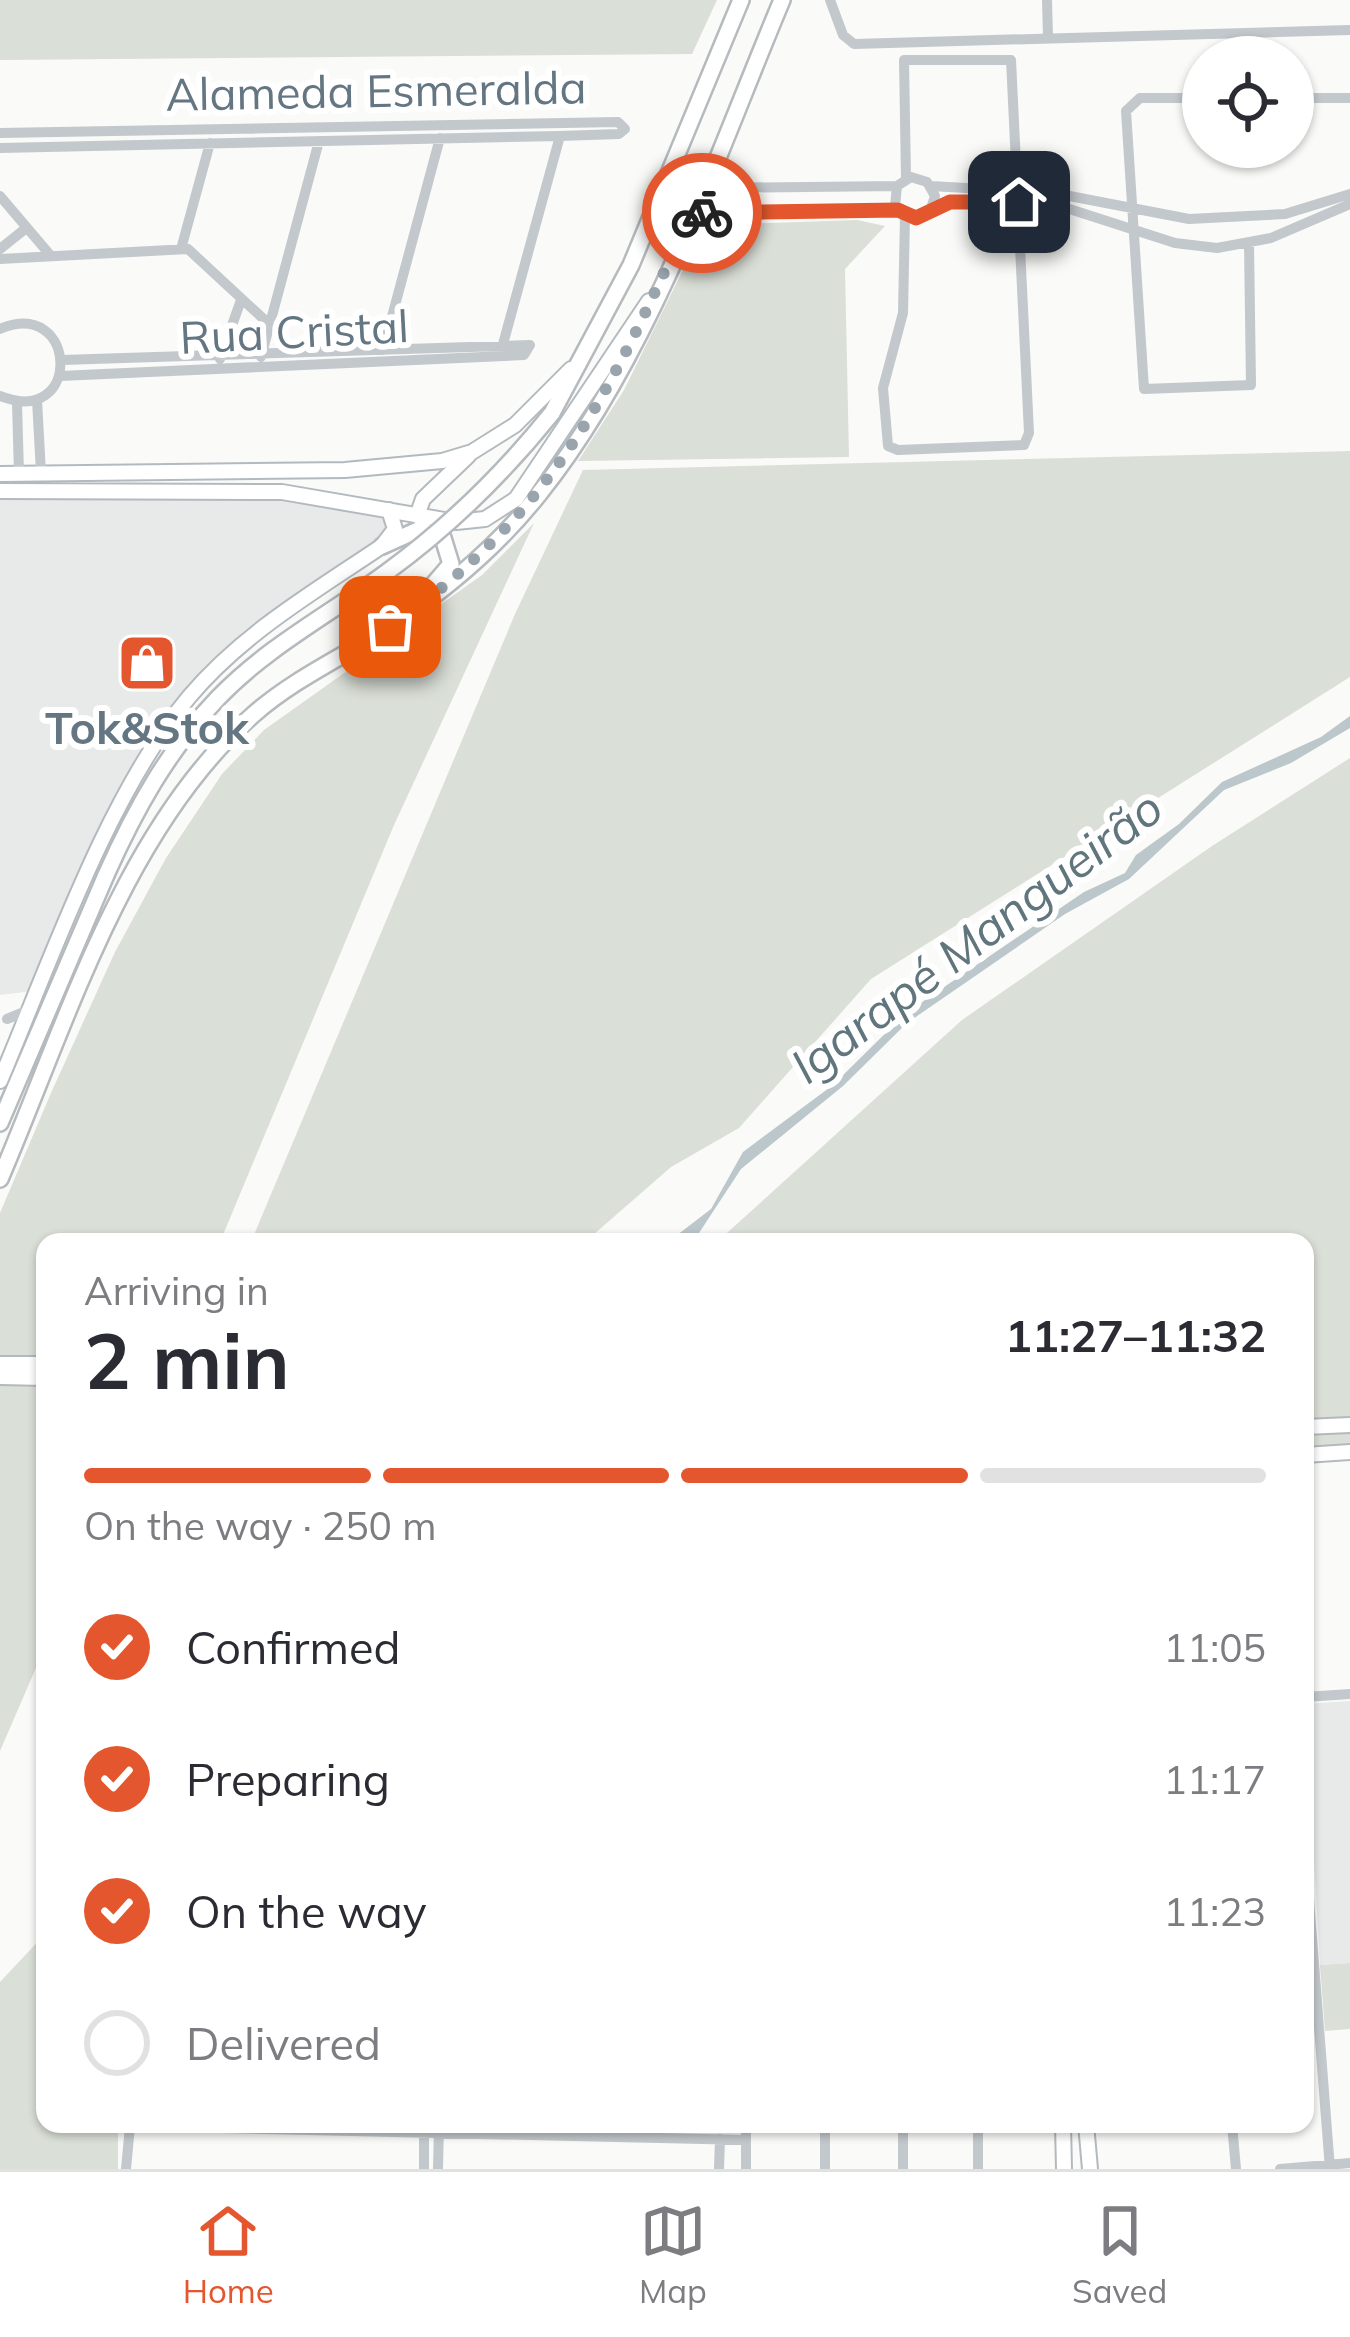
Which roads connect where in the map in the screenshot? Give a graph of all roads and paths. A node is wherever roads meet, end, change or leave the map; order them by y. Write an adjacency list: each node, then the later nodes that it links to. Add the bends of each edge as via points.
1 (740, 0): 49 (main road)
2 (782, 0): 25 (main road)
3 (830, 0): 6 (street, via 845,38 860,44)
4 (1047, 0): 6 (street)
5 (1350, 30): 6 (street)
6 (1048, 37)
7 (1182, 98): 33 (street, via 1129,104)
8 (1314, 98): 9 (street)
9 (1350, 98)
10 (506, 124): 13 (street, Alameda Esmeralda); 15 (street, Alameda Esmeralda, via 620,122 625,129); 17 (street)
11 (156, 130): 12 (street, Alameda Esmeralda); 14 (street, Alameda Esmeralda); 20 (street)
12 (0, 133)
13 (385, 133): 14 (street, Alameda Esmeralda); 16 (street, Alameda Esmeralda); 18 (street, Alameda Esmeralda)
14 (269, 135): 18 (street, Alameda Esmeralda); 19 (street, Alameda Esmeralda)
15 (560, 136): 17 (street, Alameda Esmeralda); 48 (street)
16 (440, 138): 17 (street, Alameda Esmeralda); 50 (street)
17 (502, 138)
18 (319, 141): 46 (street)
19 (210, 143): 20 (street, Alameda Esmeralda); 41 (street)
20 (156, 145): 21 (street, Alameda Esmeralda)
21 (0, 148)
22 (902, 182): 23 (street, via 917,177); 24 (street); 29 (street, via 904,60 1005,56 1014,66); 36 (street)
23 (931, 186): 29 (street); 32 (street)
24 (859, 187): 26 (street); 31 (street)
25 (703, 188): 26 (street); 34 (main road)
26 (736, 188): 35 (street)
27 (1350, 194): 33 (street, via 1255,218)
28 (0, 196): 38 (street)
29 (1019, 196): 32 (street); 33 (street); 36 (street, via 1029,434 1012,448 888,446 883,388 903,313); 37 (street)
30 (1350, 204): 39 (street)
31 (860, 211): 35 (street); 36 (street)
32 (930, 211): 36 (street)
33 (1134, 212): 37 (street)
34 (691, 213): 35 (street); 44 (main road)
35 (734, 213)
36 (902, 213)
37 (1135, 226): 39 (street, via 1187,246); 39 (street, via 1139,378 1146,390 1251,386)
38 (25, 229): 40 (street); 42 (street)
39 (1249, 244)
40 (0, 249)
41 (182, 249): 42 (street); 45 (street)
42 (51, 256): 43 (street)
43 (0, 259)
44 (658, 287): 70 (main road, via 508,506 485,519); 72 (main road, via 618,375 539,494 452,583)
45 (241, 300): 46 (street); 55 (street)
46 (269, 324): 52 (street)
47 (0, 329): 56 (street, via 40,327)
48 (503, 344): 51 (street, Rua Cristal); 51 (street, Rua Cristal, via 530,348)
49 (590, 348): 62 (main road, via 533,410); 76 (main road, bridge, via 516,458 434,537 275,647 172,751 130,820)
50 (382, 350): 51 (street, Rua Cristal); 53 (street, Rua Cristal)
51 (446, 352): 53 (street, Rua Cristal)
52 (260, 358): 53 (street, Rua Cristal); 55 (street, Rua Cristal)
53 (329, 358): 57 (street, Rua Cristal)
54 (190, 359): 55 (street, Rua Cristal); 56 (street, Rua Cristal); 57 (street)
55 (220, 359)
56 (62, 360): 58 (street)
57 (189, 374): 58 (street, Rua Cristal)
58 (60, 376): 60 (street)
59 (0, 396): 61 (street)
60 (37, 400): 61 (street); 64 (street)
61 (17, 403): 66 (street)
62 (472, 452): 63 (main road, via 393,468); 70 (main road, via 423,499)
63 (106, 471): 64 (main road); 67 (main road, via 110,483)
64 (41, 473): 66 (main road)
65 (0, 474): 66 (main road)
66 (19, 474)
67 (84, 490): 68 (main road); 69 (main road, via 282,492)
68 (0, 491)
69 (389, 510): 70 (main road); 71 (main road, via 395,529)
70 (417, 516)
71 (382, 546): 72 (main road, via 426,530 443,538 452,557); 73 (main road, via 241,644 162,732 98,853)
72 (390, 627): 77 (main road, via 255,712 154,836)
73 (32, 1009): 74 (main road); 74 (street, via 5,1025)
74 (13, 1052): 75 (main road)
75 (0, 1081)
76 (0, 1123)
77 (0, 1179)
78 (0, 1364): 79 (main road)
79 (36, 1364)
80 (0, 1376): 81 (main road)
81 (36, 1378)
82 (1350, 1425): 83 (main road)
83 (1314, 1427)
84 (1350, 1452): 85 (main road)
85 (1314, 1454)
86 (1350, 1694): 87 (street)
87 (1314, 1696)
88 (1314, 2048): 103 (street)
89 (129, 2133): 104 (street)
90 (424, 2133): 105 (street)
91 (439, 2133): 106 (street)
92 (567, 2133): 100 (street)
93 (746, 2133): 101 (street)
94 (825, 2133): 109 (street)
95 (903, 2133): 110 (street)
96 (978, 2133): 111 (street)
97 (1063, 2133): 112 (main road)
98 (1087, 2133): 113 (main road)
99 (1233, 2133): 114 (street)
100 (720, 2139): 101 (street); 107 (street)
101 (746, 2140): 108 (street)
102 (1350, 2163): 103 (street)
103 (1329, 2167): 115 (street)
104 (126, 2169)
105 (424, 2169)
106 (438, 2169)
107 (719, 2169)
108 (746, 2169)
109 (825, 2169)
110 (903, 2169)
111 (978, 2169)
112 (1064, 2169)
113 (1090, 2169)
114 (1236, 2169)
115 (1280, 2169)

